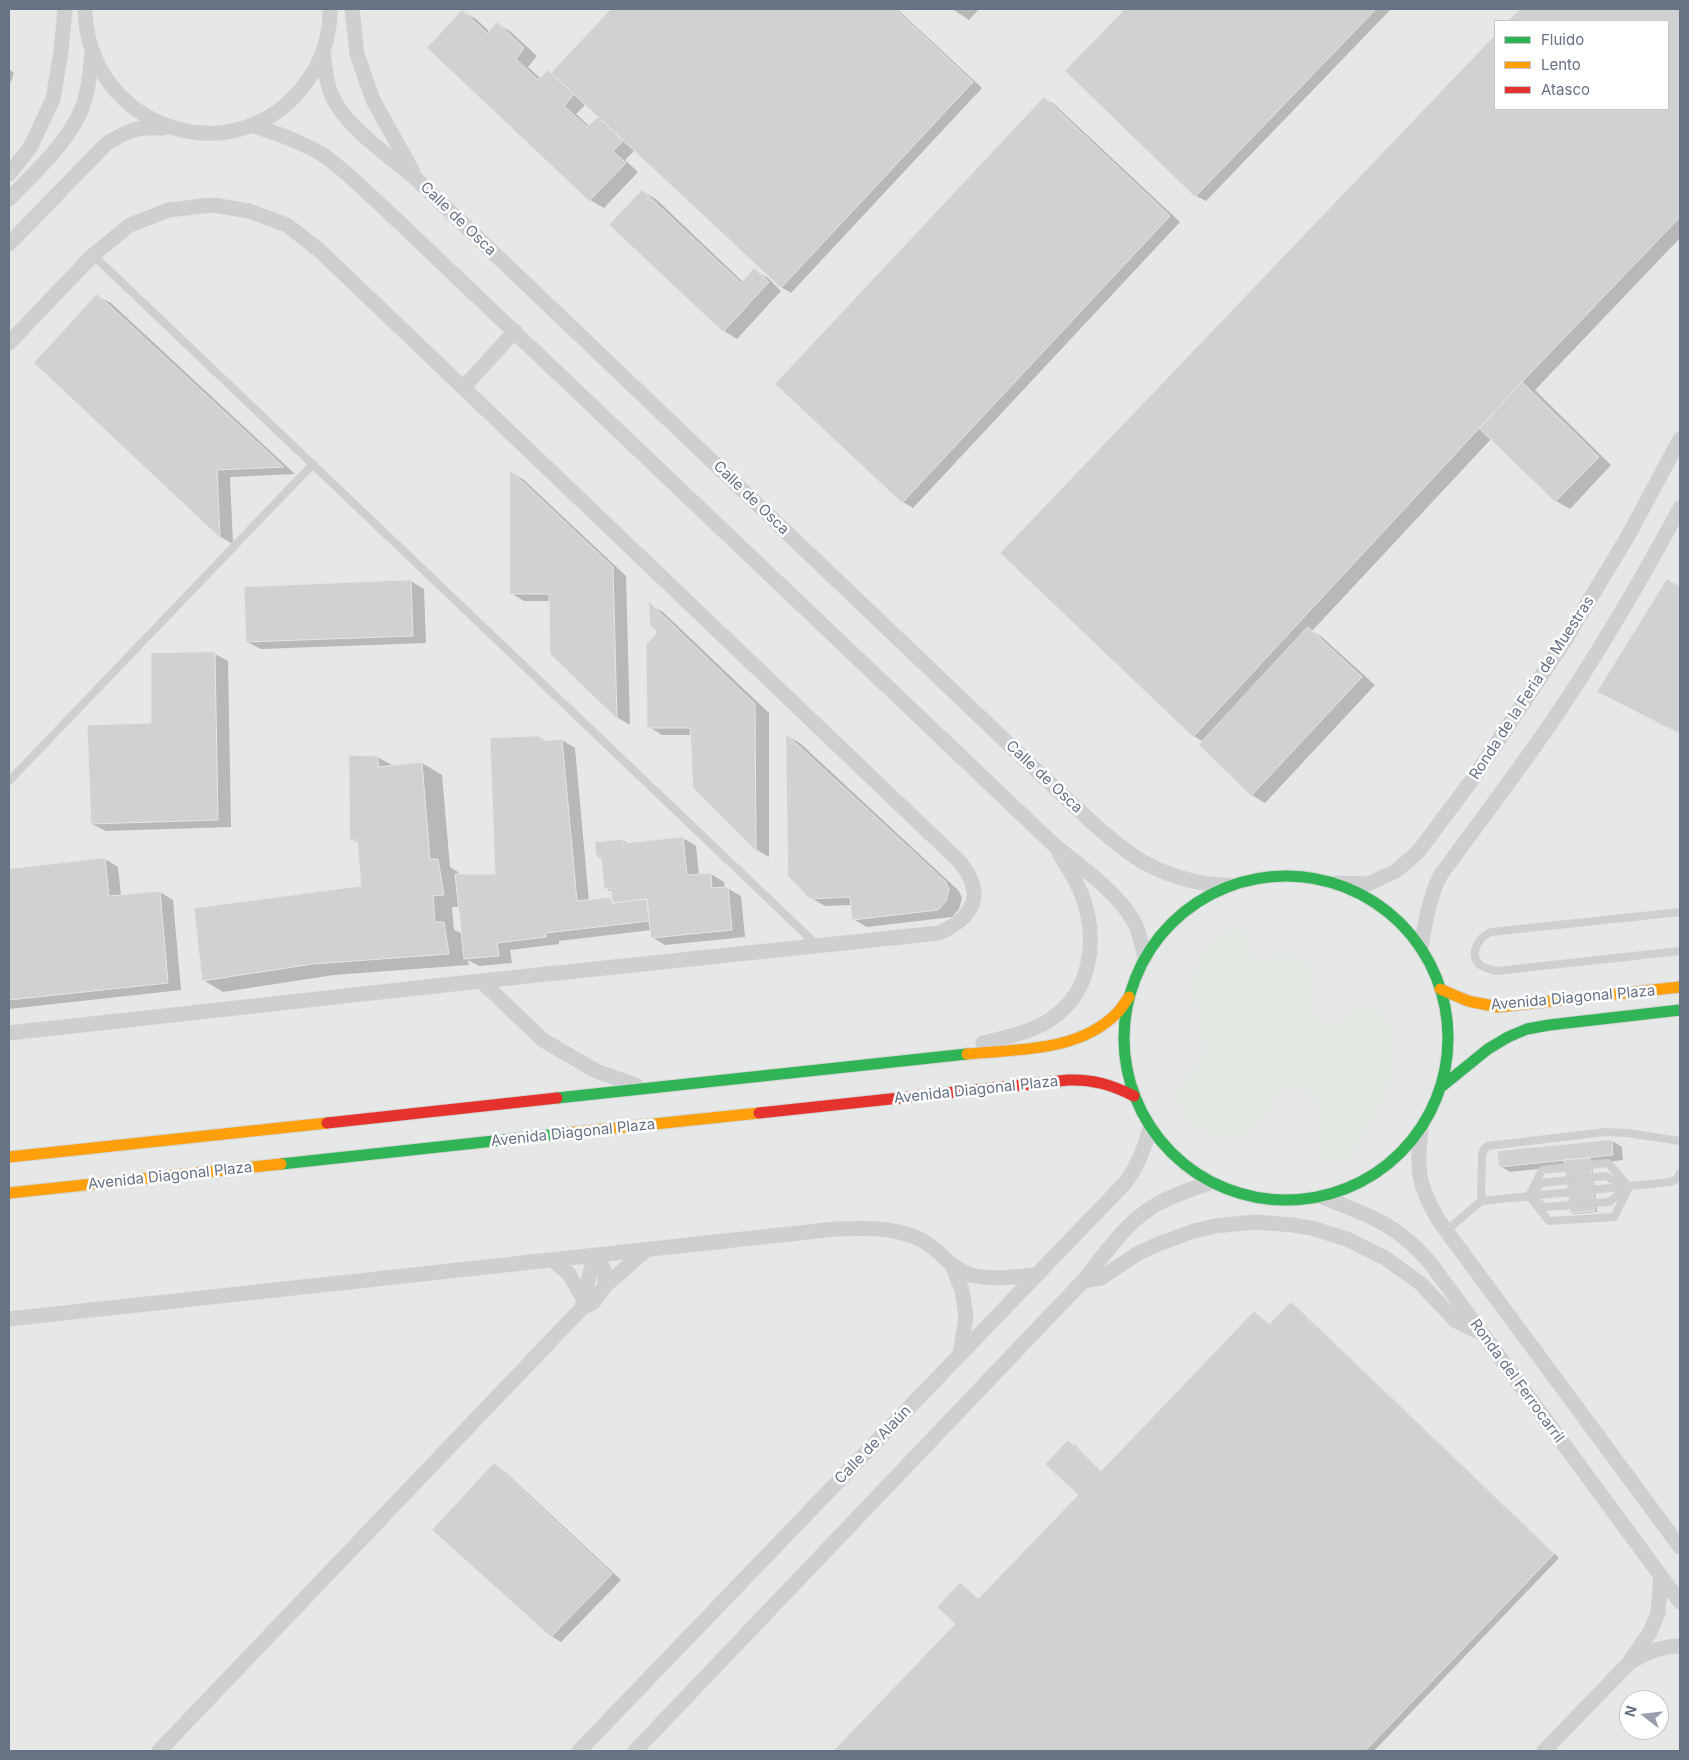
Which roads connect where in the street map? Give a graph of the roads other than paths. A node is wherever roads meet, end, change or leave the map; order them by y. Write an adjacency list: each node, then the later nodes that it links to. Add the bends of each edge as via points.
1 (65, 9): 9 (street, via 53,99 30,148)
2 (85, 9): 5 (street)
3 (330, 9): 6 (street)
4 (352, 9): 10 (street, via 357,54 373,100)
5 (92, 53): 8 (street, via 105,79 123,100 146,117); 11 (street, via 86,95 79,116 68,134)
6 (323, 53): 7 (street, via 302,89 287,104); 10 (street, Calle de Osca, via 330,91 339,109 365,136)
7 (251, 125): 8 (street, via 225,132 198,133); 14 (street, via 300,142 324,156)
8 (172, 128): 12 (street, via 142,127 106,144)
9 (9, 174)
10 (416, 178): 23 (street, Calle de Osca, via 1030,765 1116,842 1136,858 1166,872 1212,885)
11 (9, 199)
12 (9, 244)
13 (93, 255): 15 (street); 16 (street, via 130,225 168,210 213,205 249,211 287,225 319,250); 18 (lane)
14 (515, 331): 16 (street); 21 (street)
15 (9, 343)
16 (463, 388): 25 (street, via 969,872 974,892 972,906 956,926 940,933)
17 (1680, 439): 22 (street, Ronda de la Feria de Muestras, via 1628,536 1566,639 1472,780 1418,852 1396,871 1368,884)
18 (313, 464): 20 (lane); 25 (lane)
19 (1680, 508): 26 (street, Ronda de la Feria de Muestras, via 1550,725 1440,876 1432,892)
20 (9, 780)
21 (1054, 845): 28 (street, via 1114,897 1130,916 1136,925); 35 (street, via 1081,891 1091,930 1090,956 1081,984 1070,1002 1054,1018 1033,1029)
22 (1336, 883): 23 (main road, via 1301,876 1265,876); 26 (main road, via 1369,898 1398,920)
23 (1229, 885): 28 (main road, via 1204,897 1181,914)
24 (1680, 912): 27 (lane, via 1491,932 1484,935 1475,950 1479,964 1496,970)
25 (818, 946): 29 (street)
26 (1421, 948): 31 (main road)
27 (1680, 951)
28 (1145, 957): 32 (main road)
29 (481, 981): 34 (street); 37 (street, via 543,1040 596,1071)
30 (1680, 987): 31 (main road, Avenida Diagonal Plaza, via 1498,1007 1472,1003)
31 (1440, 989): 36 (main road, via 1446,1013 1447,1038)
32 (1129, 997): 35 (main road, via 1117,1014 1071,1042); 38 (main road, via 1124,1030 1126,1063)
33 (1680, 1010): 36 (main road, Avenida Diagonal Plaza, via 1527,1029 1488,1049)
34 (9, 1033)
35 (915, 1059): 37 (main road)
36 (1441, 1087): 40 (main road)
37 (644, 1088): 42 (main road)
38 (1134, 1096): 39 (main road); 46 (main road, Avenida Diagonal Plaza, via 1103,1082 1068,1080)
39 (1150, 1128): 44 (main road, via 1175,1157); 55 (street, Calle de Alaún, via 1136,1169 1126,1182)
40 (1421, 1130): 48 (main road, via 1373,1177); 50 (street, via 1419,1175 1426,1198)
41 (1680, 1141): 49 (lane, via 1605,1132 1488,1146 1482,1155)
42 (9, 1157)
43 (1680, 1173): 45 (lane, via 1675,1181)
44 (1210, 1183): 48 (main road, via 1262,1200 1298,1201); 56 (street, via 1170,1197 1143,1213 1128,1226)
45 (1628, 1187): 47 (lane); 47 (lane, via 1609,1202 1545,1207); 47 (lane, via 1605,1176 1542,1182); 47 (lane, via 1608,1164 1598,1164 1542,1170); 47 (lane, via 1614,1217 1549,1221)
46 (9, 1193)
47 (1529, 1196): 49 (lane)
48 (1322, 1197): 60 (street, Ronda del Ferrocarril, via 1377,1219 1406,1238 1432,1264)
49 (1481, 1201): 50 (lane)
50 (1446, 1231): 62 (street)
51 (646, 1250): 52 (street); 54 (street, via 835,1229 887,1229 930,1245); 57 (street)
52 (596, 1256): 53 (street); 57 (street, via 605,1272); 58 (street)
53 (553, 1260): 58 (street, via 569,1274); 59 (street)
54 (952, 1265): 55 (street, via 971,1275 998,1278); 61 (street, via 962,1290 966,1317)
55 (1036, 1275): 61 (street, Calle de Alaún)
56 (1083, 1281): 60 (street, via 1101,1278 1137,1254 1194,1231 1255,1222 1293,1225 1348,1239 1385,1258 1420,1283 1456,1321); 69 (street)
57 (605, 1286): 58 (street, via 593,1303)
58 (583, 1304): 67 (street)
59 (9, 1319)
60 (1482, 1333): 63 (street, Ronda del Ferrocarril)
61 (960, 1354): 68 (street, Calle de Alaún)
62 (1680, 1547)
63 (1661, 1577): 64 (street, Ronda del Ferrocarril); 66 (street, via 1660,1602 1654,1623)
64 (1680, 1602)
65 (1680, 1646): 66 (street, via 1659,1649)
66 (1628, 1664): 70 (street)
67 (159, 1751)
68 (579, 1751)
69 (635, 1751)
70 (1544, 1751)

